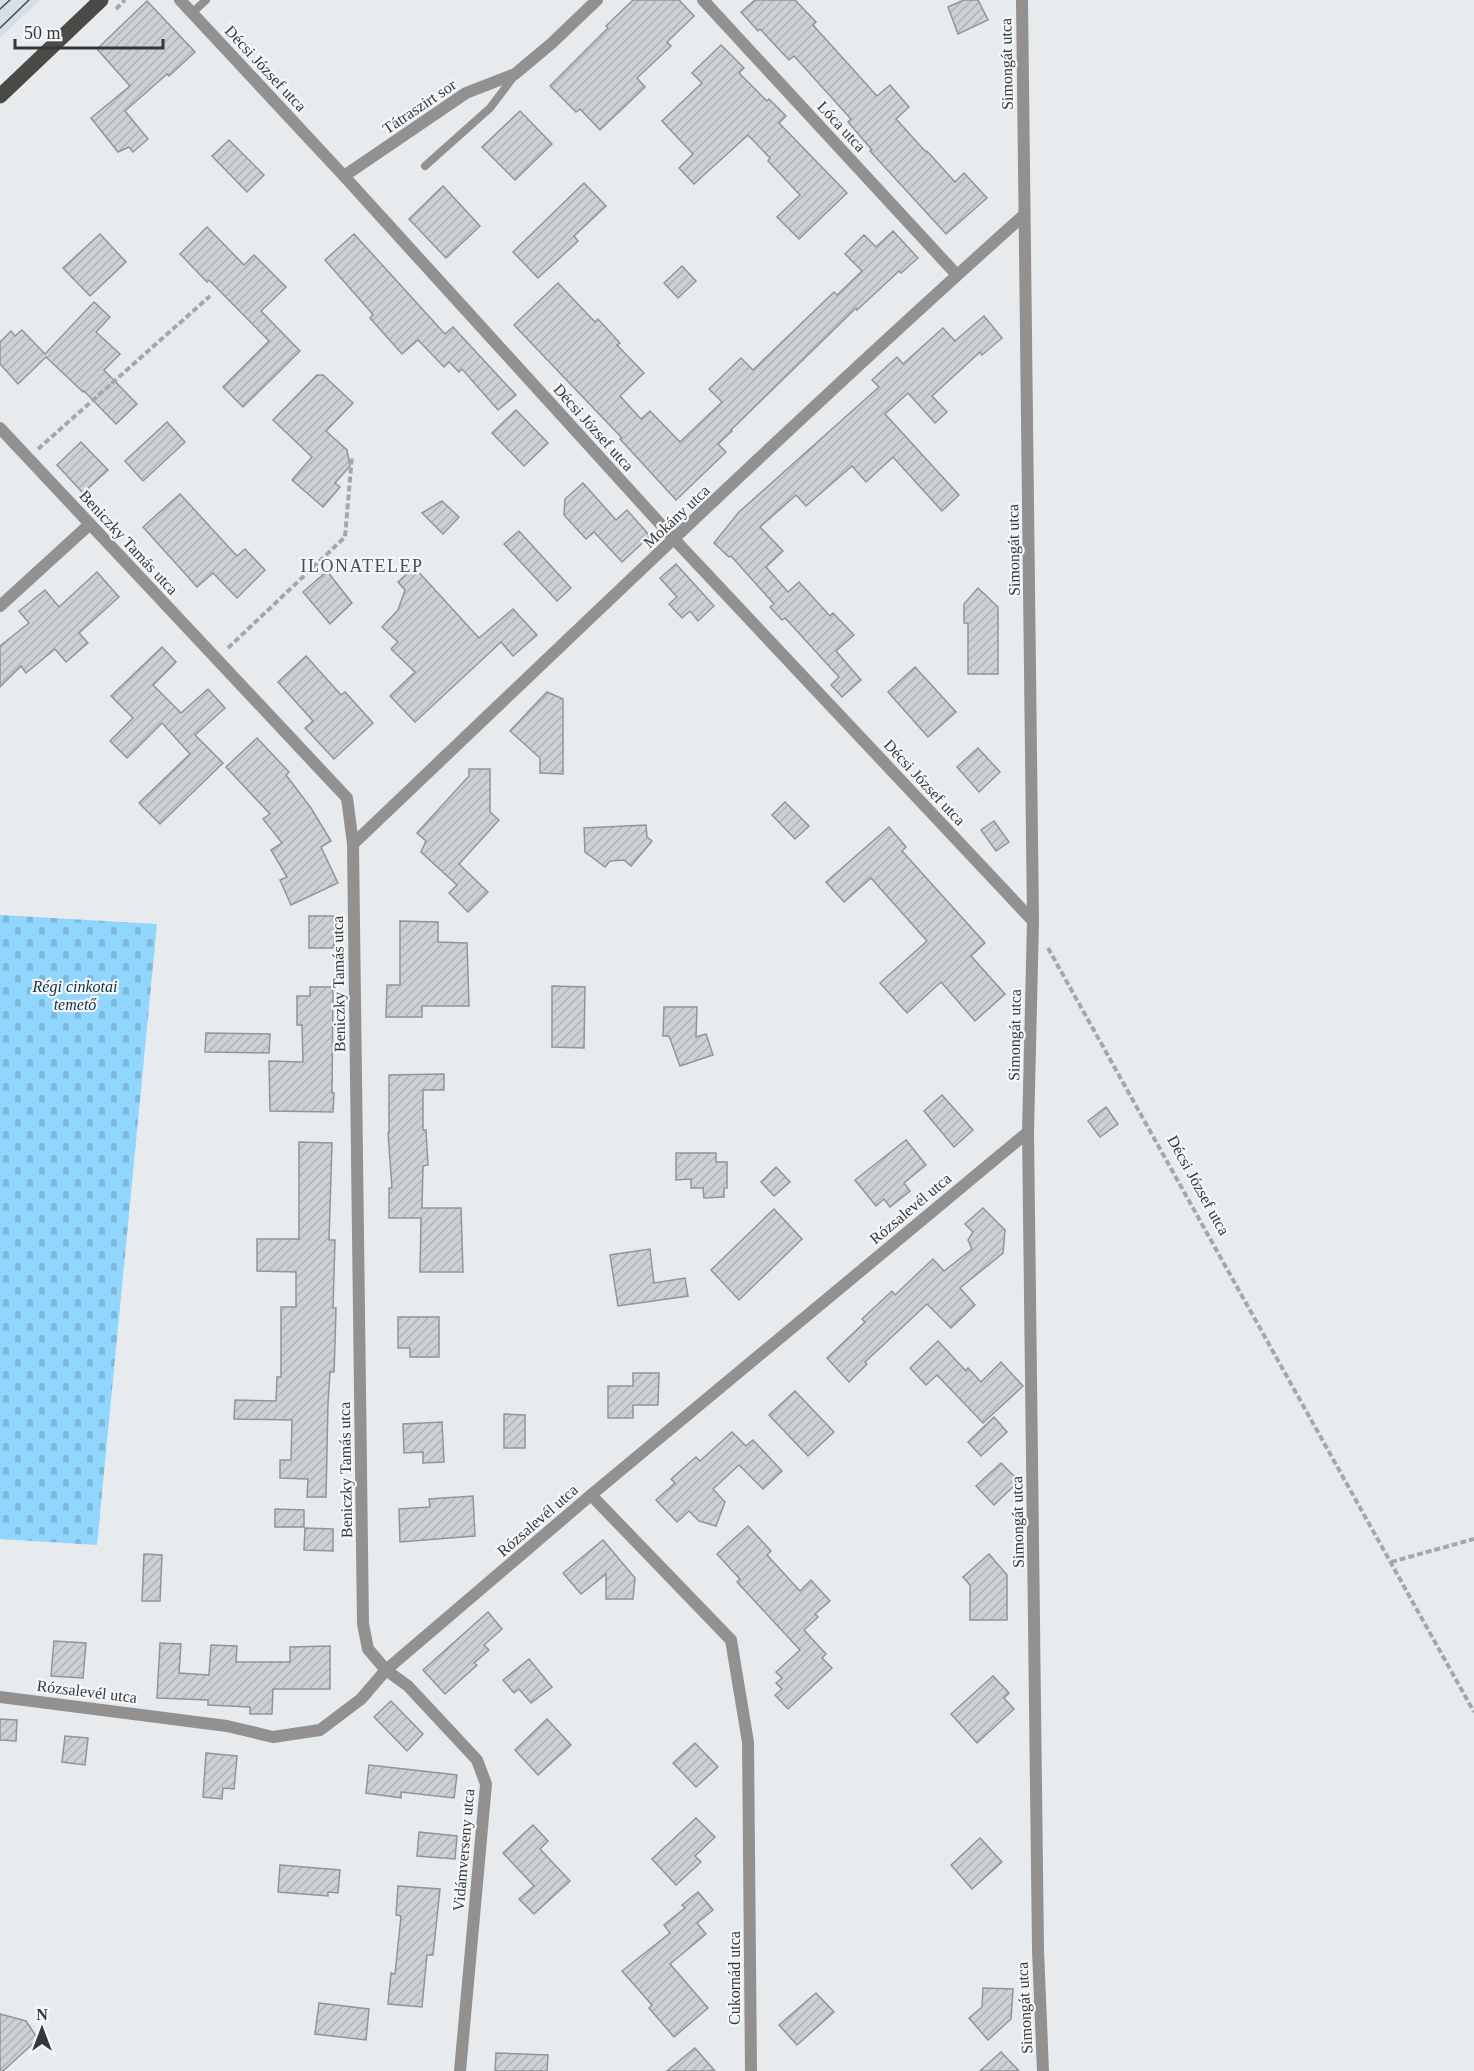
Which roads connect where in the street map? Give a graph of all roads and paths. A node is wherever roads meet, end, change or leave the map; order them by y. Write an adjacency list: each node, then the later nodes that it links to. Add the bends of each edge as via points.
1 (101, 0): 9 (main road)
2 (180, 0): 7 (street, Décsi József utca)
3 (206, 0): 7 (lane)
4 (597, 0): 8 (street, Tátraszirt sor)
5 (703, 0): 13 (street, Lóca utca)
6 (1022, 0): 12 (street, Simongát utca)
7 (192, 13): 11 (street, Décsi József utca)
8 (515, 74): 10 (lane, via 490,108); 11 (street, Tátraszirt sor, via 466,93)
9 (0, 96)
10 (425, 166)
11 (344, 176): 19 (street, Décsi József utca)
12 (1024, 215): 13 (street, Mokány utca); 23 (street, Simongát utca)
13 (957, 275): 19 (street, Mokány utca)
14 (210, 296): 17 (path)
15 (0, 428): 17 (street, Beniczky Tamás utca)
16 (352, 456): 21 (path, via 345,537)
17 (28, 458): 18 (street, Beniczky Tamás utca)
18 (90, 524): 20 (street); 21 (street, Beniczky Tamás utca)
19 (674, 539): 22 (street, Mokány utca); 23 (street, Décsi József utca)
20 (0, 606)
21 (216, 659): 22 (street, Beniczky Tamás utca, via 347,798)
22 (353, 844): 28 (street, Beniczky Tamás utca, via 363,1624 368,1649)
23 (1033, 921): 24 (street, Simongát utca); 27 (path, Décsi József utca)
24 (1028, 1132): 25 (street, Rózsalevél utca); 33 (street, Simongát utca, via 1038,1950)
25 (591, 1495): 28 (street, Rózsalevél utca); 32 (street, Cukornád utca, via 731,1640 748,1742)
26 (1474, 1539): 27 (path)
27 (1391, 1562): 30 (path, Décsi József utca)
28 (386, 1670): 29 (street, Rózsalevél utca, via 361,1699 320,1730 273,1737 227,1726); 31 (street, Vidámverseny utca, via 408,1686 477,1760 486,1784)
29 (0, 1697)
30 (1474, 1712)
31 (460, 2071)
32 (751, 2071)
33 (1044, 2071)

